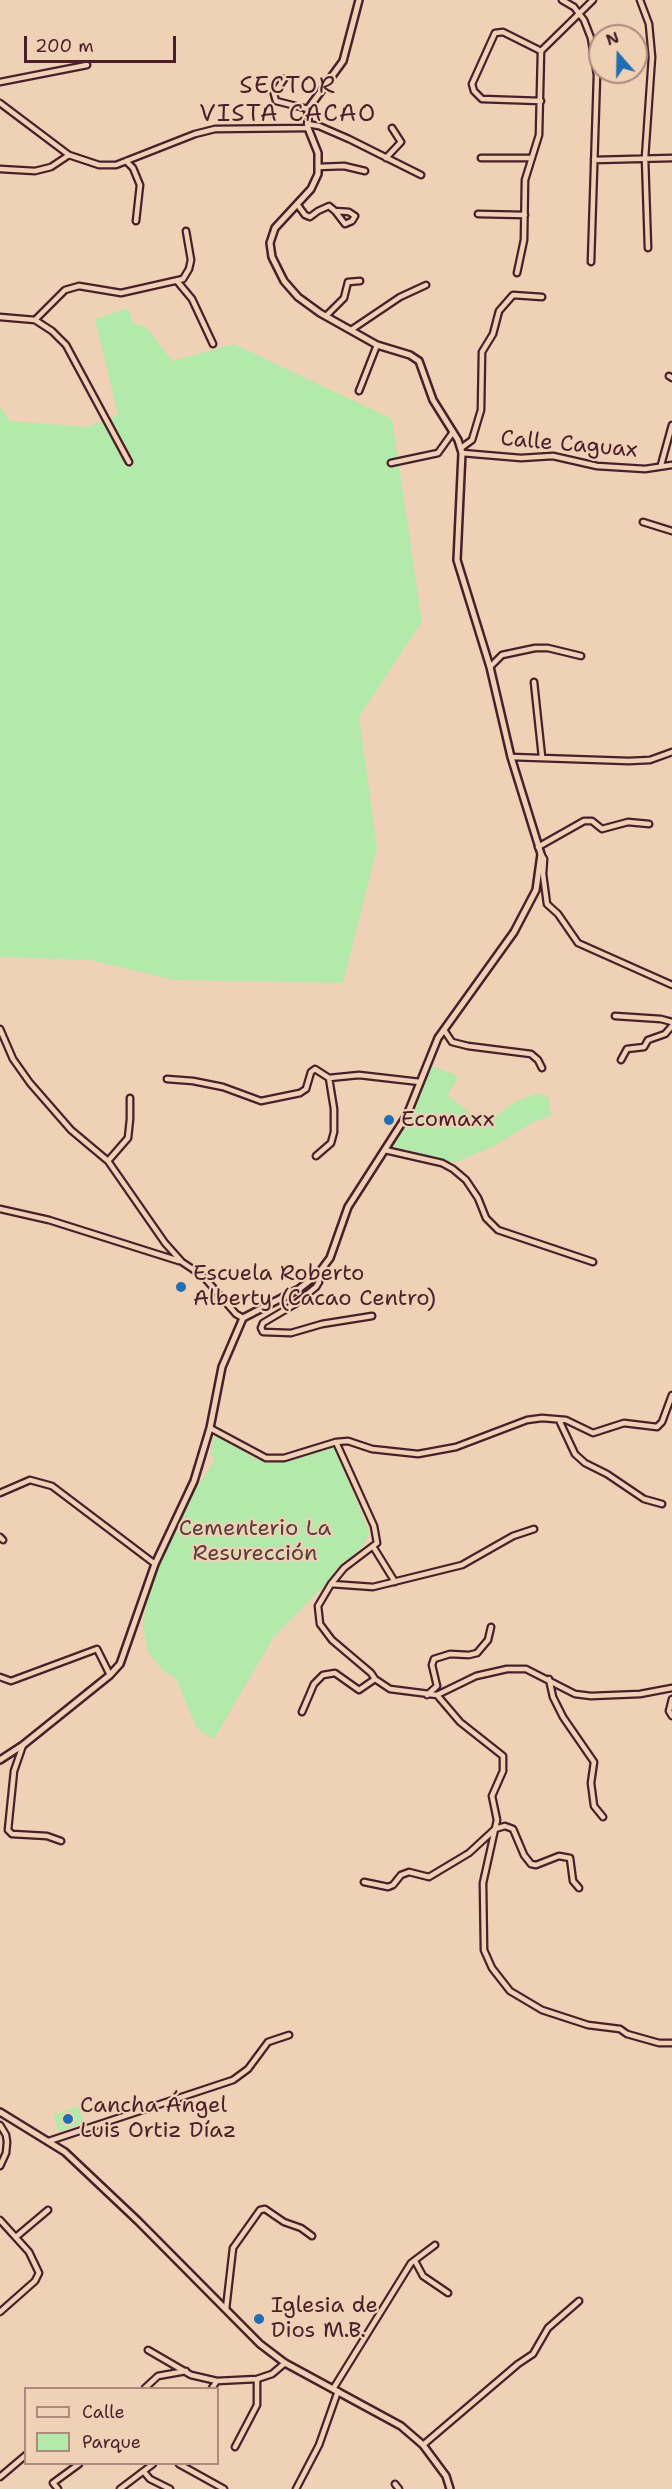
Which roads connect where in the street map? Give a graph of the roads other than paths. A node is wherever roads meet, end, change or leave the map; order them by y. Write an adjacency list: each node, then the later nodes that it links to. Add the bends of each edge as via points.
1 (359, 0): 12 (street, via 343,60)
2 (562, 0): 5 (street)
3 (593, 0): 5 (street)
4 (640, 0): 19 (street, via 652,57)
5 (580, 12): 6 (street); 21 (street, via 591,38 597,75)
6 (541, 51): 10 (street); 10 (street, via 503,32 495,33 472,84 482,99)
7 (87, 65): 9 (street)
8 (284, 79): 12 (street, via 274,94 276,100)
9 (0, 82)
10 (541, 101): 18 (street, via 539,135)
11 (0, 103): 15 (street)
12 (308, 109): 13 (street)
13 (308, 126): 16 (street, via 319,126); 22 (street, via 215,129); 23 (street, via 318,153)
14 (392, 128): 16 (street, via 401,142)
15 (69, 155): 22 (street, via 99,165); 24 (street, via 51,167 35,171)
16 (386, 158): 26 (street)
17 (481, 158): 18 (street)
18 (531, 158): 30 (street, via 525,180)
19 (645, 158): 20 (street); 21 (street); 33 (street)
20 (672, 158)
21 (594, 160): 34 (street)
22 (126, 161): 31 (street, via 140,185)
23 (318, 167): 25 (street, via 344,166); 27 (street, via 310,189)
24 (0, 169)
25 (365, 171)
26 (422, 175)
27 (297, 204): 28 (street, via 310,218 329,206); 40 (street, via 275,228 270,243 272,257 284,281 298,297)
28 (335, 211)
29 (478, 214): 30 (street)
30 (525, 215): 35 (street)
31 (136, 221)
32 (186, 231): 36 (street, via 191,260 183,279)
33 (648, 248)
34 (591, 262)
35 (517, 273)
36 (177, 281): 42 (street, via 121,293 73,287); 44 (street, via 192,299)
37 (360, 281): 40 (street, via 348,282 344,298)
38 (426, 285): 43 (street, via 400,297)
39 (542, 297): 49 (street, via 513,295 499,310 493,334 482,352 481,410 472,440)
40 (326, 316): 43 (street)
41 (0, 317): 42 (street)
42 (34, 320): 50 (street, via 66,345)
43 (351, 330): 45 (street)
44 (213, 344)
45 (377, 345): 46 (street); 48 (street, via 419,361 433,400)
46 (359, 392)
47 (672, 425): 52 (street)
48 (453, 432): 49 (street); 51 (street, via 438,453)
49 (461, 451): 52 (street, Calle Caguax, via 521,458 553,456 597,466 645,469); 57 (street, via 458,560)
50 (129, 462)
51 (390, 463)
52 (661, 465): 53 (street, Calle Caguax)
53 (672, 465)
54 (643, 522): 55 (street)
55 (672, 531)
56 (581, 656): 57 (street, via 535,648 502,655)
57 (490, 668): 60 (street)
58 (534, 682): 61 (street)
59 (672, 752): 61 (street, via 650,760)
60 (511, 757): 61 (street); 63 (street)
61 (542, 757)
62 (649, 824): 63 (street, via 628,822 602,829 592,820)
63 (538, 847): 64 (street)
64 (542, 856): 65 (street, via 547,904 578,943); 69 (street, via 531,903)
65 (672, 985)
66 (615, 1016): 67 (street, via 661,1019)
67 (672, 1024): 70 (street, via 665,1034 648,1040 644,1047 627,1049)
68 (0, 1029): 78 (street, via 13,1059 30,1083 71,1130)
69 (444, 1030): 71 (street, via 452,1042 531,1054); 74 (street)
70 (621, 1060)
71 (542, 1068)
72 (329, 1078): 73 (street, via 315,1069 300,1093 261,1101 224,1087); 74 (street, via 359,1075); 77 (street, via 334,1132 331,1143)
73 (167, 1079)
74 (420, 1082): 76 (street, via 407,1115)
75 (130, 1098): 78 (street, via 128,1138)
76 (385, 1150): 81 (street, via 453,1169 466,1180 486,1218 498,1230); 82 (street, via 348,1207 330,1258)
77 (316, 1156)
78 (108, 1161): 80 (street)
79 (0, 1209): 80 (street, via 49,1220)
80 (182, 1262): 84 (street, via 203,1276)
81 (593, 1262)
82 (318, 1274): 83 (street, via 316,1287 263,1323 263,1332 291,1333); 84 (street, via 299,1289)
83 (372, 1316)
84 (243, 1318): 87 (street, via 222,1367)
85 (672, 1395): 86 (street, via 657,1427 624,1423 593,1432)
86 (559, 1420): 88 (street, via 527,1420 456,1447 418,1454); 90 (street, via 575,1454 585,1463 644,1499)
87 (210, 1428): 88 (street, via 266,1458 284,1458); 93 (street, via 194,1481)
88 (336, 1442): 92 (street, via 374,1526)
89 (0, 1493): 93 (street, via 30,1480 52,1486)
90 (662, 1504)
91 (534, 1529): 94 (street, via 513,1536 462,1565)
92 (374, 1548): 94 (street); 95 (street, via 344,1568)
93 (155, 1564): 97 (street, via 124,1655)
94 (395, 1582): 95 (street, via 373,1587)
95 (331, 1584): 99 (street, via 318,1606 320,1624)
96 (491, 1627): 102 (street, via 488,1640 477,1653 434,1659 437,1686)
97 (111, 1675): 98 (street, via 98,1649 11,1681); 107 (street)
98 (0, 1677)
99 (375, 1679): 102 (street, via 390,1689); 105 (street, via 359,1690 335,1673 323,1675 314,1684)
100 (549, 1679): 101 (street, via 575,1694 591,1696); 103 (street, via 526,1669 507,1669 476,1676); 109 (street, via 552,1697 594,1762 594,1806)
101 (672, 1688)
102 (427, 1695): 103 (street)
103 (437, 1695): 110 (street, via 460,1722 503,1756 503,1771 492,1796)
104 (672, 1698): 106 (street)
105 (302, 1712)
106 (672, 1716)
107 (23, 1745): 108 (street); 111 (street, via 14,1771 8,1830 12,1834)
108 (0, 1760)
109 (603, 1817)
110 (495, 1829): 112 (street, via 469,1853 429,1877 410,1872 388,1887); 113 (street, via 513,1829 531,1864 559,1856 570,1858 573,1881); 115 (street, via 483,1883 484,1950 510,1991 557,2016)
111 (61, 1840)
112 (364, 1882)
113 (579, 1888)
114 (289, 2036): 118 (street, via 268,2042 248,2069 232,2080)
115 (672, 2043)
116 (0, 2112): 118 (street)
117 (0, 2125): 119 (street, via 6,2135 6,2153)
118 (49, 2141): 128 (street, via 138,2220)
119 (0, 2166)
120 (48, 2210): 123 (street)
121 (0, 2220): 123 (street)
122 (312, 2236): 128 (street, via 265,2209 260,2210 233,2248)
123 (16, 2237): 129 (street, via 39,2273)
124 (435, 2245): 125 (street)
125 (415, 2261): 126 (street, via 423,2276); 137 (street)
126 (448, 2293)
127 (579, 2301): 138 (street, via 548,2328 533,2354)
128 (226, 2309): 131 (street)
129 (0, 2312)
130 (148, 2350): 132 (street)
131 (285, 2363): 133 (street, via 272,2374); 137 (street)
132 (186, 2371): 134 (street); 135 (street, via 158,2376)
133 (257, 2379): 134 (street); 139 (street, via 257,2405)
134 (218, 2381): 136 (street)
135 (146, 2387)
136 (213, 2387)
137 (335, 2390): 138 (street, via 400,2426); 151 (street, via 319,2445)
138 (423, 2445): 153 (street, via 446,2476)
139 (235, 2447)
140 (24, 2457): 145 (street)
141 (77, 2465): 147 (street, via 53,2483)
142 (151, 2465): 144 (street)
143 (182, 2465): 150 (street)
144 (144, 2472): 148 (street); 149 (street)
145 (0, 2476)
146 (395, 2484): 152 (street)
147 (58, 2489)
148 (120, 2489)
149 (170, 2489)
150 (224, 2489)
151 (296, 2489)
152 (399, 2489)
153 (450, 2489)

